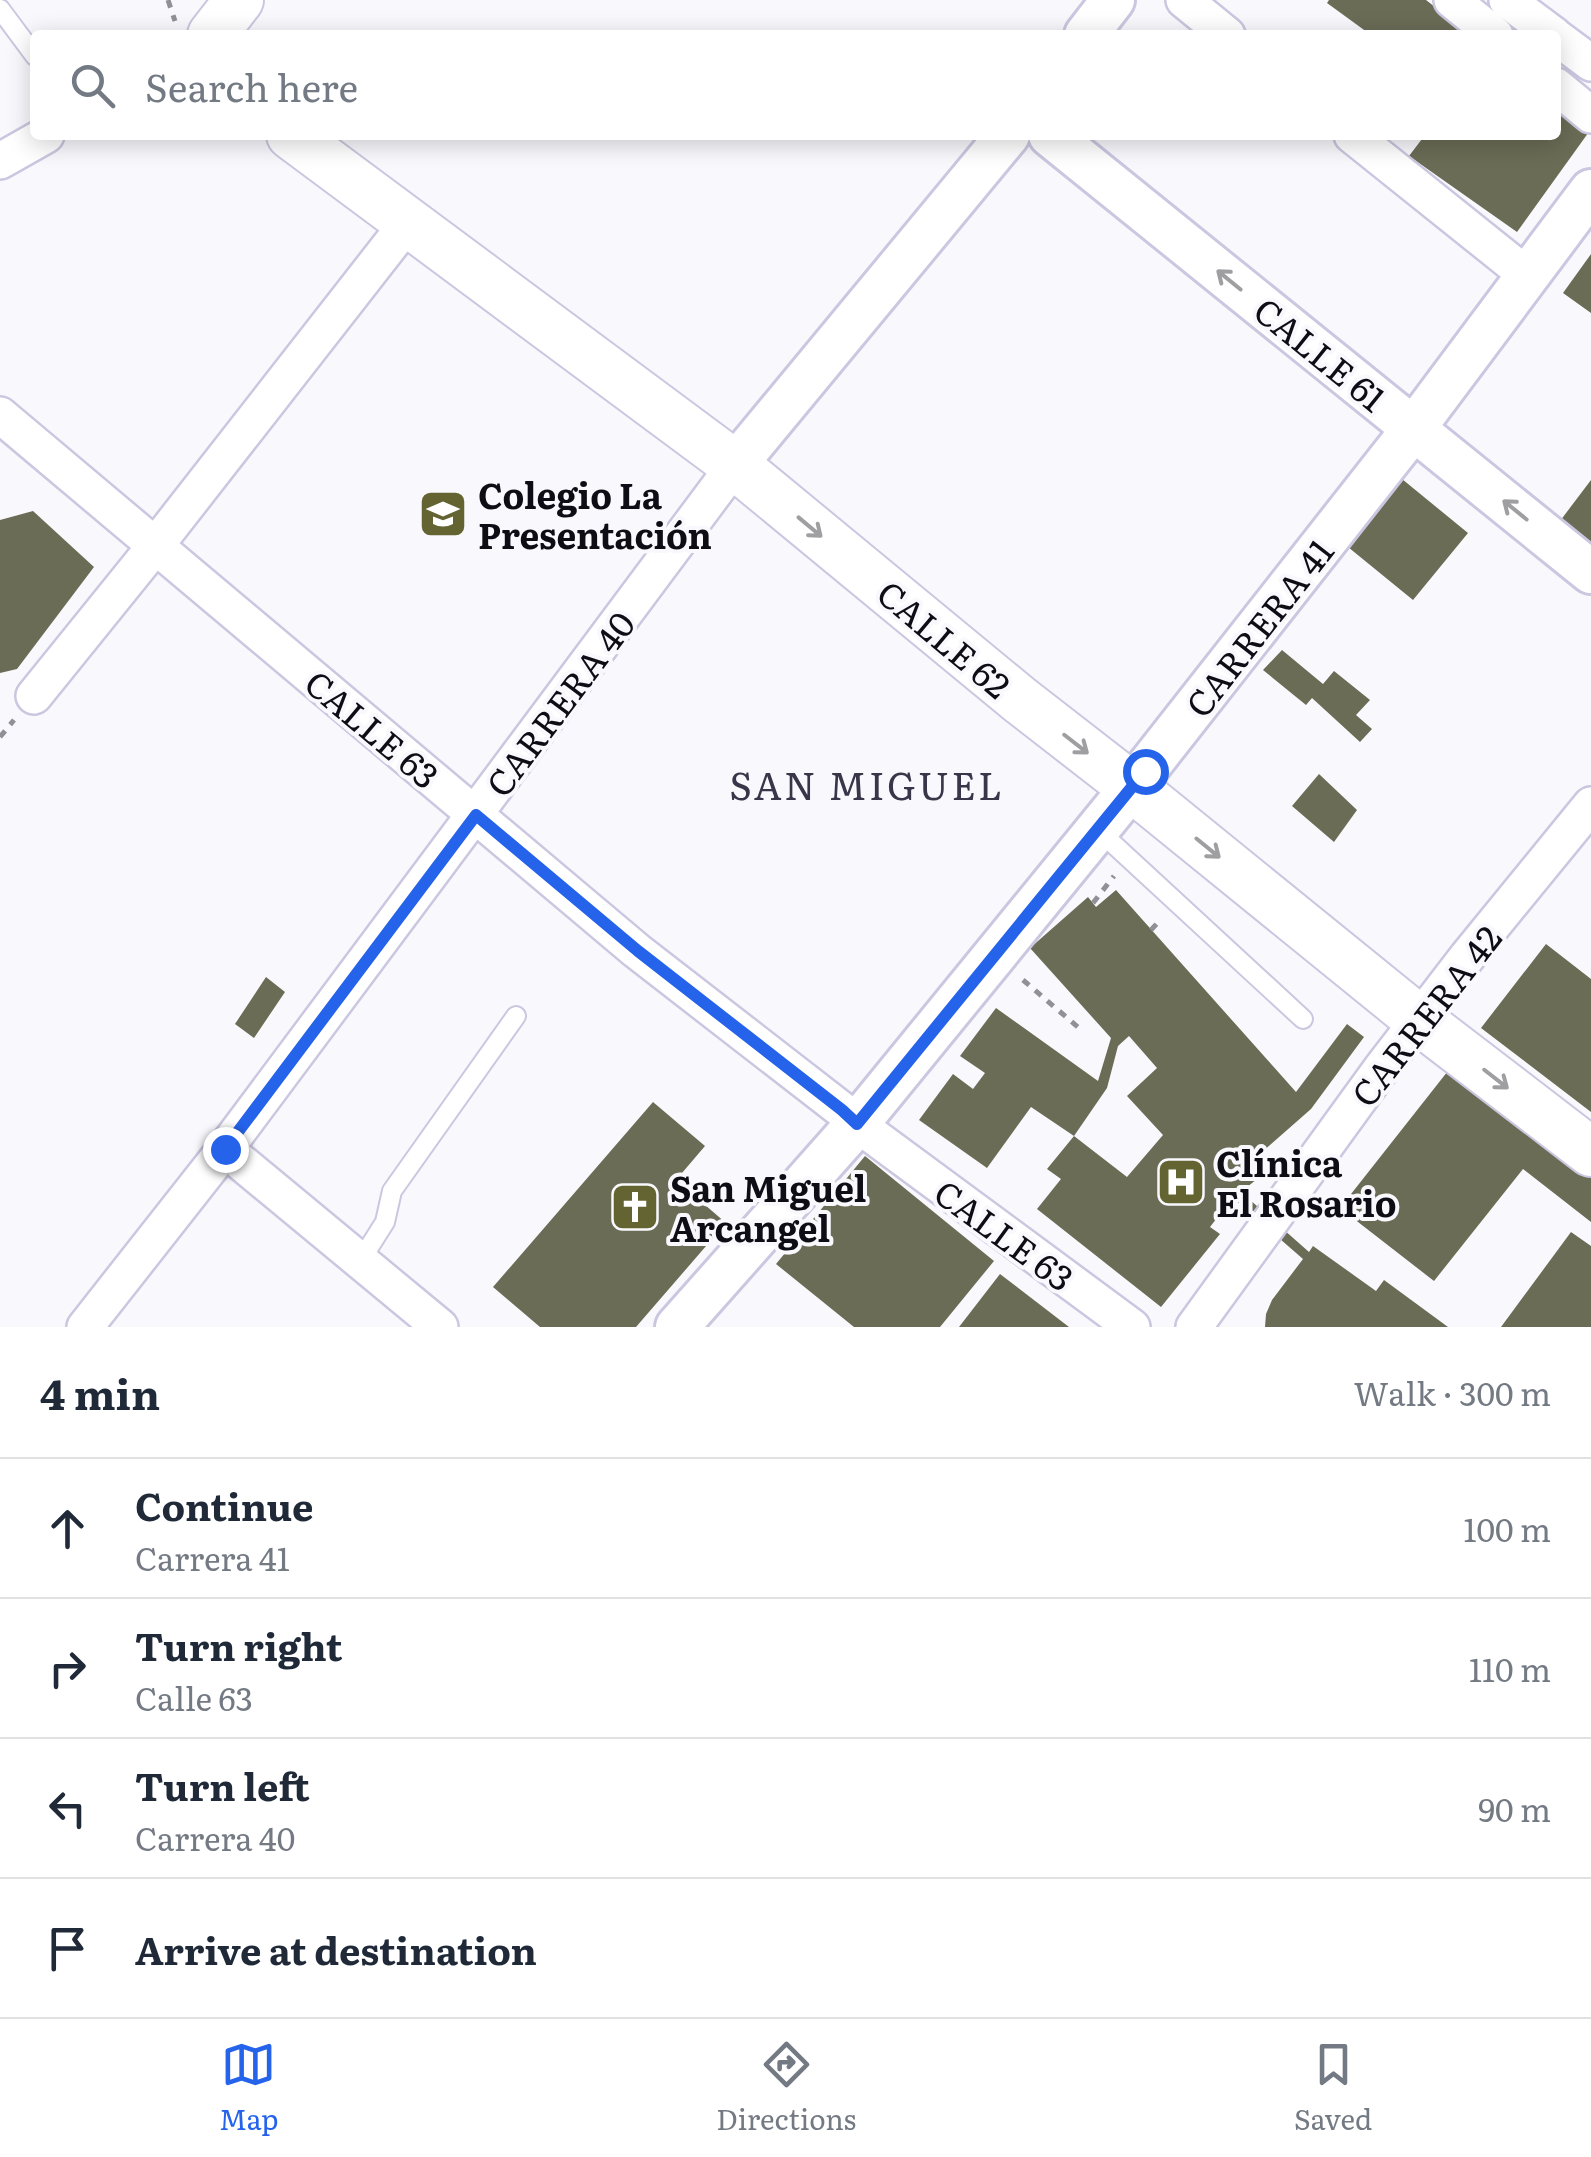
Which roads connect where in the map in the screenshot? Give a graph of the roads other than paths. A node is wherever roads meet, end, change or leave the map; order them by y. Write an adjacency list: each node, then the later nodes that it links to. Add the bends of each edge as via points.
1 (239, 0): 7 (main road)
2 (1113, 0): 8 (street)
3 (1184, 0): 9 (street)
4 (1452, 0): 10 (street)
5 (1507, 0): 11 (street)
6 (0, 9): 13 (lane)
7 (216, 30)
8 (1090, 30)
9 (1221, 30)
10 (1488, 30)
11 (1547, 30)
12 (1561, 40): 14 (street)
13 (30, 49)
14 (1591, 63)
15 (1561, 90): 16 (street)
16 (1591, 115)
17 (37, 140): 22 (street)
18 (298, 140): 24 (main road, CALLE 62)
19 (1004, 140): 28 (street, CARRERA 40)
20 (1056, 140): 27 (street, CALLE 61, one-way to 20)
21 (1358, 140): 25 (street)
22 (0, 161)
23 (1591, 191): 25 (street, CARRERA 41)
24 (409, 221): 28 (main road, CALLE 62); 29 (street)
25 (1528, 276): 27 (street, CARRERA 41)
26 (0, 415): 29 (street, CALLE 63)
27 (1414, 428): 30 (street, CALLE 61, one-way to 27); 32 (street, CARRERA 41)
28 (735, 464): 32 (main road, CALLE 62, one-way to 32); 34 (street, CARRERA 40)
29 (156, 546): 31 (street); 34 (street, CALLE 63)
30 (1591, 572)
31 (34, 696)
32 (1132, 787): 35 (street, CARRERA 41); 38 (main road, CALLE 62, one-way to 38)
33 (1591, 804): 38 (street, CARRERA 42)
34 (476, 815): 39 (street, CALLE 63); 40 (street, CARRERA 40)
35 (1096, 829): 37 (lane); 39 (street, CARRERA 41)
36 (516, 1016): 42 (lane, via 392,1191 385,1222)
37 (1303, 1018)
38 (1419, 1020): 41 (main road, CALLE 62, one-way to 41); 47 (street, CARRERA 42)
39 (857, 1124): 45 (street, CARRERA 41); 46 (street, CALLE 63)
40 (225, 1149): 42 (street); 43 (street, CARRERA 40)
41 (1591, 1152)
42 (361, 1260): 44 (street)
43 (85, 1327)
44 (440, 1327)
45 (678, 1327)
46 (1132, 1327)
47 (1194, 1327)

